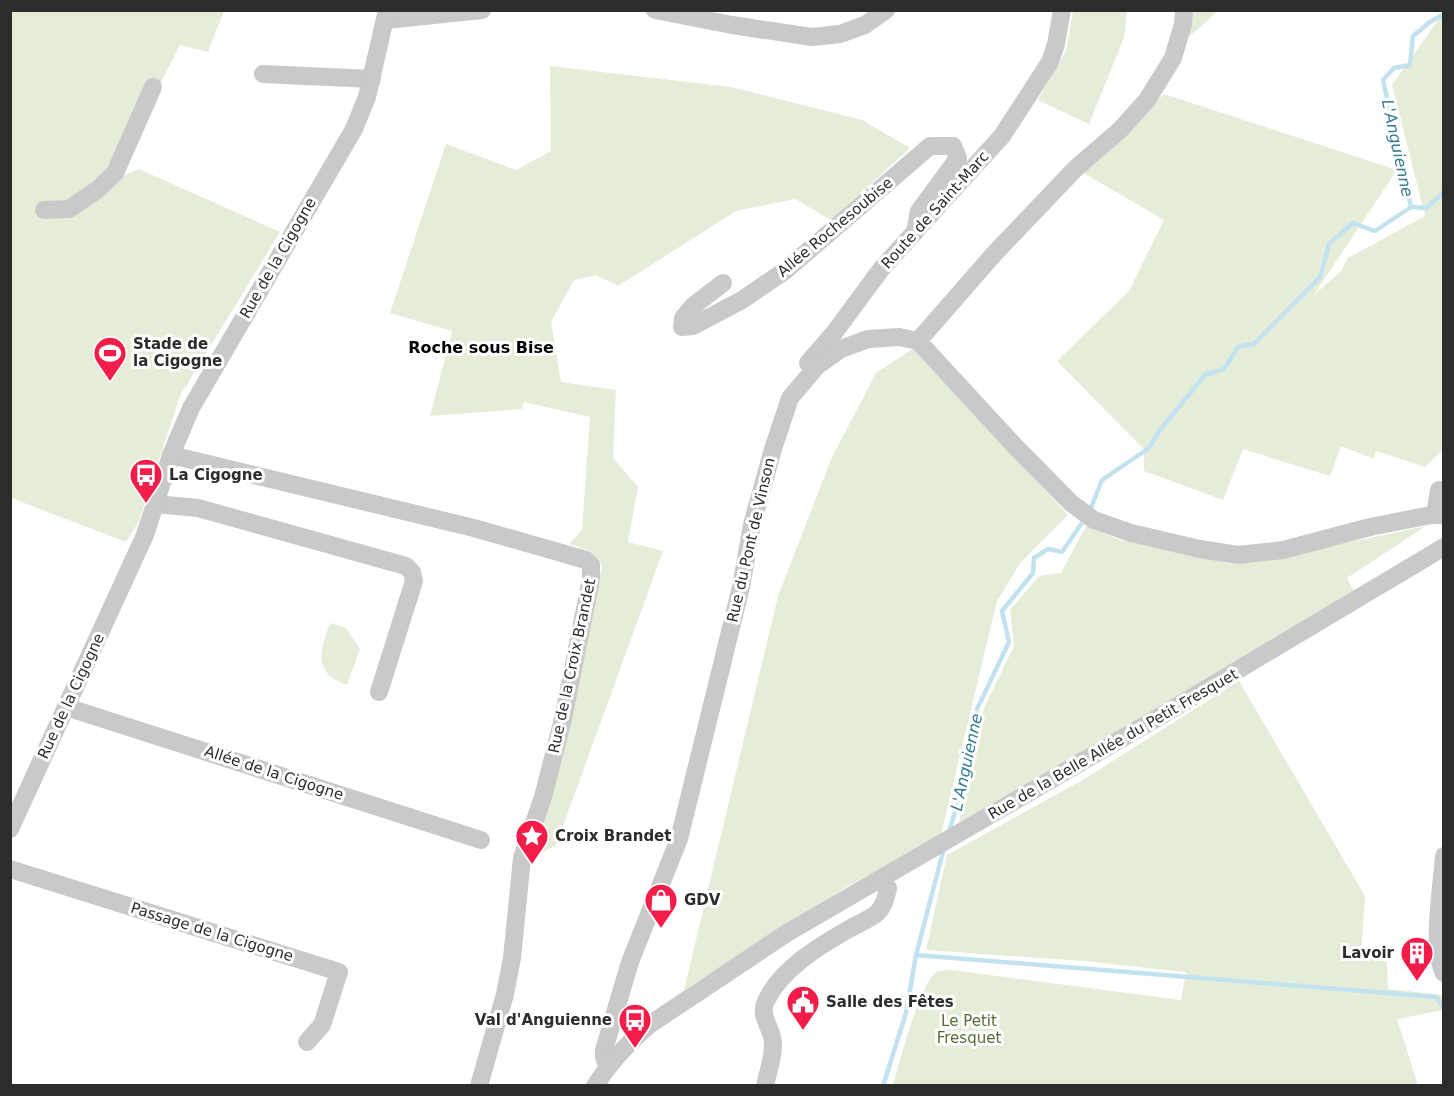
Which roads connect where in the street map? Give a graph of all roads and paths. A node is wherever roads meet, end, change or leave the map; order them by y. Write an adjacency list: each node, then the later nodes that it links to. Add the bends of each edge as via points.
1 (482, 10): 6 (street)
2 (886, 10): 5 (street, via 865,25 840,34 812,37)
3 (1062, 10): 11 (street, Route de Saint-Marc, via 1050,62 1028,98 1002,136)
4 (1184, 10): 13 (street, via 1173,58 1147,100 994,254)
5 (662, 11)
6 (386, 15): 8 (street, Rue de la Cigogne)
7 (263, 74): 8 (street)
8 (372, 79): 15 (street, Rue de la Cigogne, via 354,129 191,408)
9 (153, 87): 10 (street, via 115,173 69,208)
10 (44, 210)
11 (915, 232): 12 (street, Allée Rochesoubise, via 919,210 958,158 953,146 930,146 786,270 742,300 693,326 682,327 683,318 693,306); 14 (street, Route de Saint-Marc, via 793,380)
12 (723, 283)
13 (918, 341): 14 (street, Rue du Pont de Vinson, via 868,339 841,350 817,366); 18 (street, via 1013,444 1087,515 1131,533 1238,555 1283,550 1370,527)
14 (790, 398): 31 (street, Rue du Pont de Vinson, via 752,525 741,587 679,838 630,962 604,1050)
15 (171, 455): 17 (street, Rue de la Cigogne); 32 (street, Rue de la Croix Brandet, via 474,528 591,565 563,719 522,858 505,994)
16 (1439, 490): 18 (street)
17 (156, 504): 20 (street, via 198,508 406,566 414,581); 21 (street, Rue de la Cigogne)
18 (1439, 515)
19 (1443, 548): 26 (street, Rue de la Belle Allée du Petit Fresquet)
20 (379, 692)
21 (66, 707): 22 (street, Rue de la Cigogne); 23 (street, Allée de la Cigogne)
22 (10, 829)
23 (481, 840)
24 (1443, 856): 29 (street, via 1438,936)
25 (10, 869): 30 (street, Passage de la Cigogne, via 339,972 322,1025)
26 (878, 880): 28 (street, Rue de la Belle Allée du Petit Fresquet, via 817,907); 34 (street, via 888,888 877,913 806,956 766,1001 765,1022 773,1045)
27 (766, 928): 28 (street, via 769,932 741,950)
28 (747, 960): 31 (street, Rue de la Belle Allée du Petit Fresquet, via 649,1025)
29 (1443, 973)
30 (307, 1042)
31 (607, 1066): 33 (street, Rue de la Belle Allée du Petit Fresquet)
32 (479, 1086)
33 (595, 1086)
34 (765, 1086)

